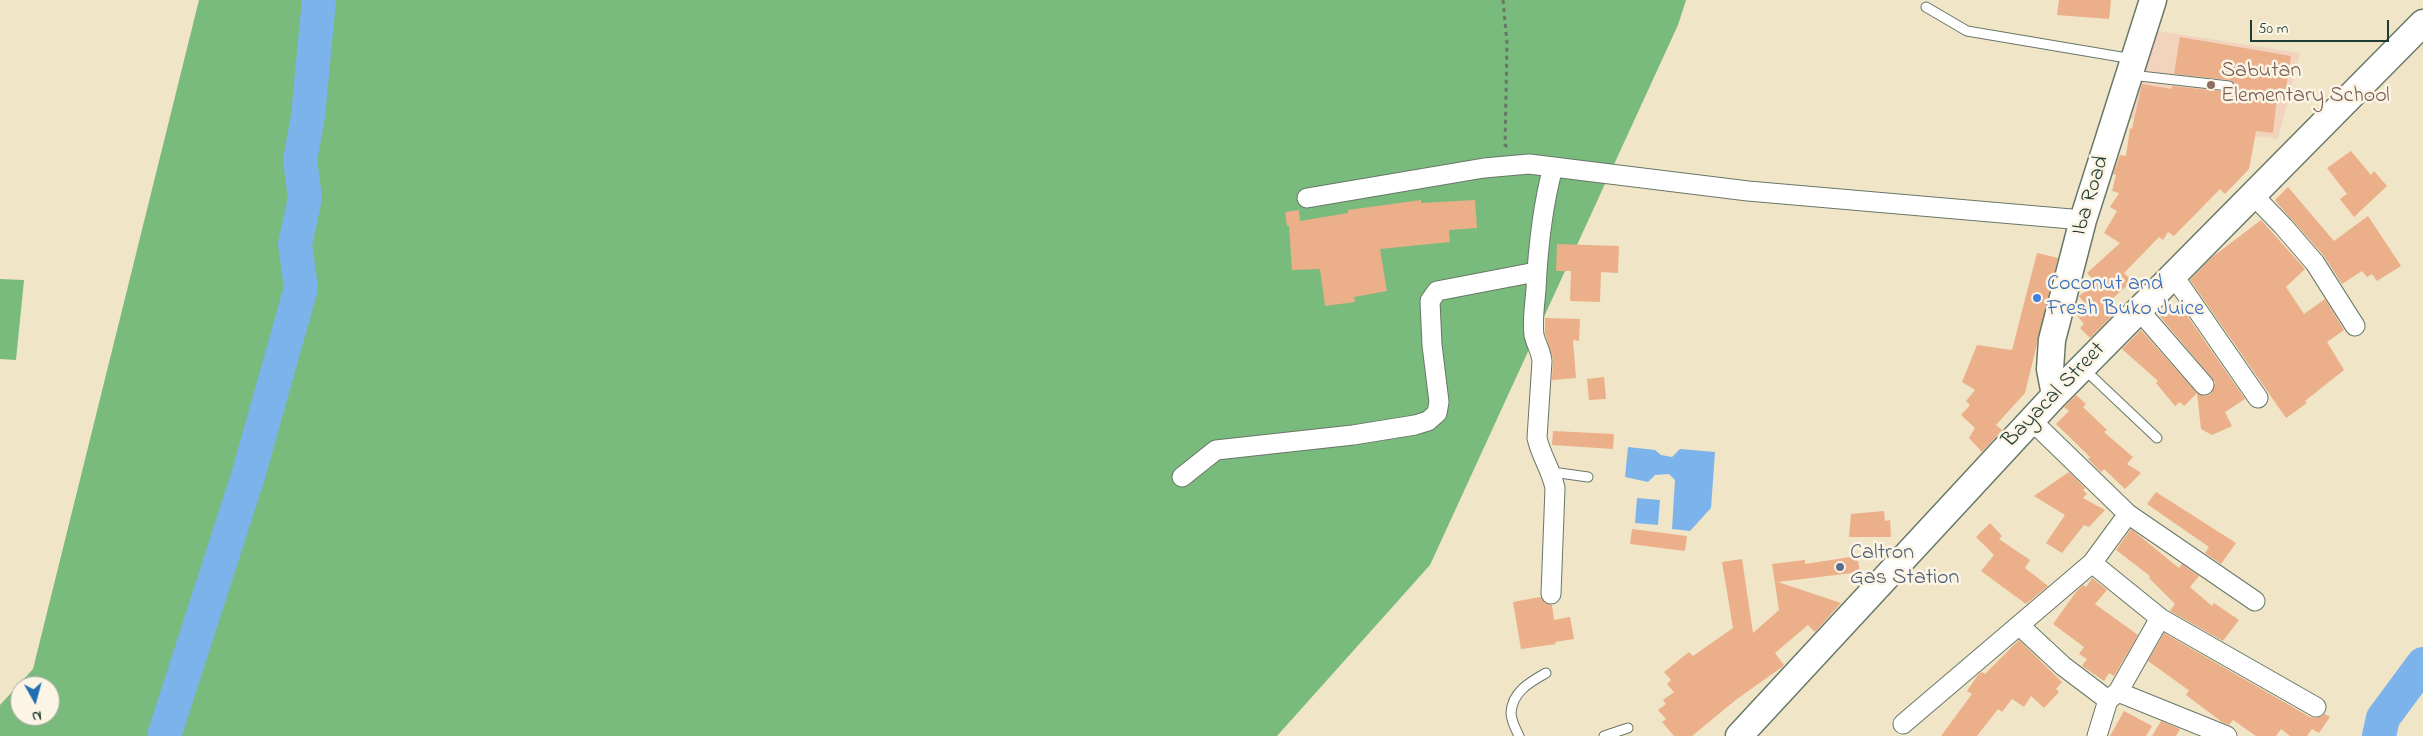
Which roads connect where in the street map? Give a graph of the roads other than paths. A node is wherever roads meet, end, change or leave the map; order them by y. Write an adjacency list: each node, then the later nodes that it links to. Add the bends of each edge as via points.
1 (2153, 0): 4 (main road, Iba Road)
2 (1926, 7): 4 (lane, via 1967,31)
3 (2416, 30): 7 (main road, Bayacal Street)
4 (2133, 67): 5 (lane); 9 (main road, Iba Road)
5 (2229, 86)
6 (1553, 167): 8 (street, via 1529,164 1484,168); 9 (street, via 1748,191); 10 (street, via 1542,212)
7 (2252, 194): 11 (main road, Bayacal Street); 13 (street, via 2314,263)
8 (1307, 198)
9 (2083, 220): 16 (main road, Iba Road, via 2052,340 2050,368)
10 (1536, 272): 20 (street, via 1534,334 1541,350 1542,375 1537,438 1539,449); 21 (street, via 1437,291 1430,301 1439,402 1437,413 1428,422 1353,435 1216,450)
11 (2173, 274): 12 (main road, Bayacal Street); 17 (street)
12 (2138, 309): 14 (main road, Bayacal Street); 15 (street)
13 (2355, 326)
14 (2082, 367): 16 (main road, Bayacal Street); 19 (lane)
15 (2204, 385)
16 (2055, 395): 18 (main road, Bayacal Street)
17 (2258, 398)
18 (2031, 420): 23 (street); 34 (main road, Bayacal Street)
19 (2158, 438)
20 (1552, 472): 22 (lane); 25 (street, via 1555,488)
21 (1182, 477)
22 (1588, 477)
23 (2128, 514): 24 (street); 26 (street)
24 (2092, 563): 27 (street); 28 (street)
25 (1551, 594)
26 (2255, 601)
27 (2160, 618): 30 (street); 31 (street)
28 (2020, 626): 30 (street, via 2063,666); 32 (street, via 1954,678)
29 (1546, 673): 35 (lane, via 1527,684 1516,698 1511,714)
30 (2113, 696): 37 (street); 38 (street)
31 (2316, 707)
32 (1903, 724)
33 (1628, 728): 36 (lane)
34 (1745, 734)
35 (1519, 736)
36 (1604, 736)
37 (2097, 736)
38 (2227, 736)

